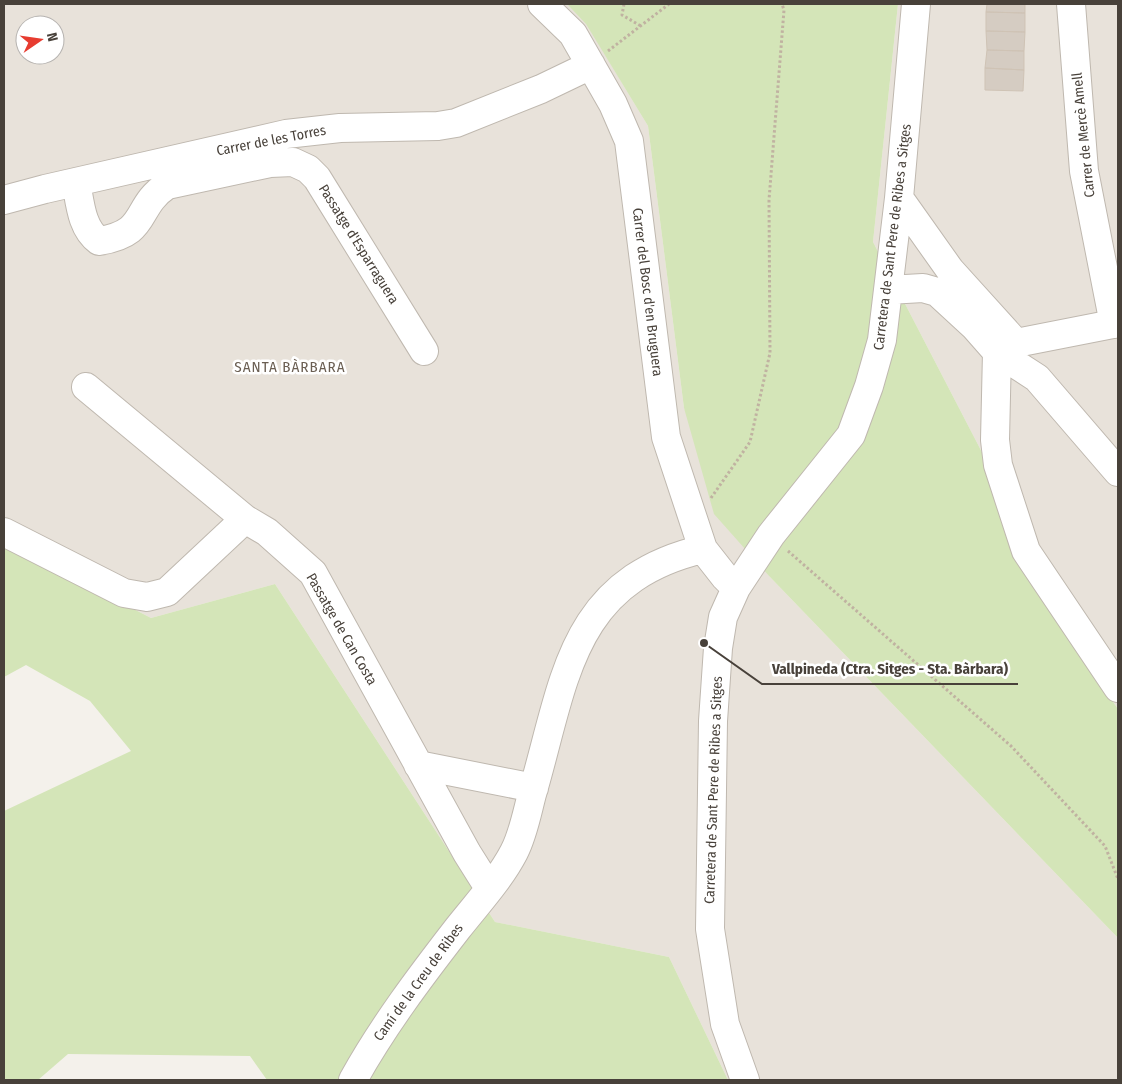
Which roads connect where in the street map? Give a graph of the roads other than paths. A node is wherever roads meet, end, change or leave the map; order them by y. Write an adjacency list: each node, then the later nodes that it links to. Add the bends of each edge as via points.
1 (542, 4): 4 (street, Carrer del Bosc d'en Bruguera, via 573,34)
2 (916, 4): 6 (street, Carretera de Sant Pere de Ribes a Sitges)
3 (1071, 4): 9 (street, Carrer de Mercè Amell, via 1084,171)
4 (591, 65): 5 (street, Carrer de les Torres, via 456,123 340,128 286,134); 16 (street, Carrer del Bosc d'en Bruguera, via 629,141 666,437)
5 (76, 182): 7 (street, Carrer de les Torres); 11 (street, Passatge d'Esparraguera, via 90,235 99,241 131,230 138,224 155,193 167,185 270,163 292,162 308,169 317,178)
6 (899, 198): 8 (street, Carretera de Sant Pere de Ribes a Sitges); 10 (street)
7 (4, 200)
8 (888, 290): 10 (street, via 923,288 937,292 975,327); 17 (street, Carretera de Sant Pere de Ribes a Sitges, via 882,340 851,434 771,535)
9 (1116, 324): 10 (street)
10 (1006, 347): 13 (street); 18 (street, via 995,440 998,465 1026,551)
11 (424, 351)
12 (86, 387): 14 (street, Passatge de Can Costa)
13 (1118, 472)
14 (246, 519): 15 (street, via 167,592 147,597 124,594); 19 (street, Passatge de Can Costa, via 267,532 313,573)
15 (4, 532)
16 (704, 549): 17 (street, Carrer del Bosc d'en Bruguera); 20 (street, Camí de la Creu de Ribes, via 661,562 628,582 605,602 583,633 566,671)
17 (736, 588): 23 (street, Carretera de Sant Pere de Ribes a Sitges, via 723,617 718,648 713,720 710,929 725,1024)
18 (1118, 688)
19 (418, 765): 20 (street); 21 (street, Passatge de Can Costa)
20 (534, 788): 21 (street, Camí de la Creu de Ribes, via 516,850)
21 (489, 888): 22 (street, Camí de la Creu de Ribes, via 392,1016)
22 (353, 1080)
23 (745, 1080)

